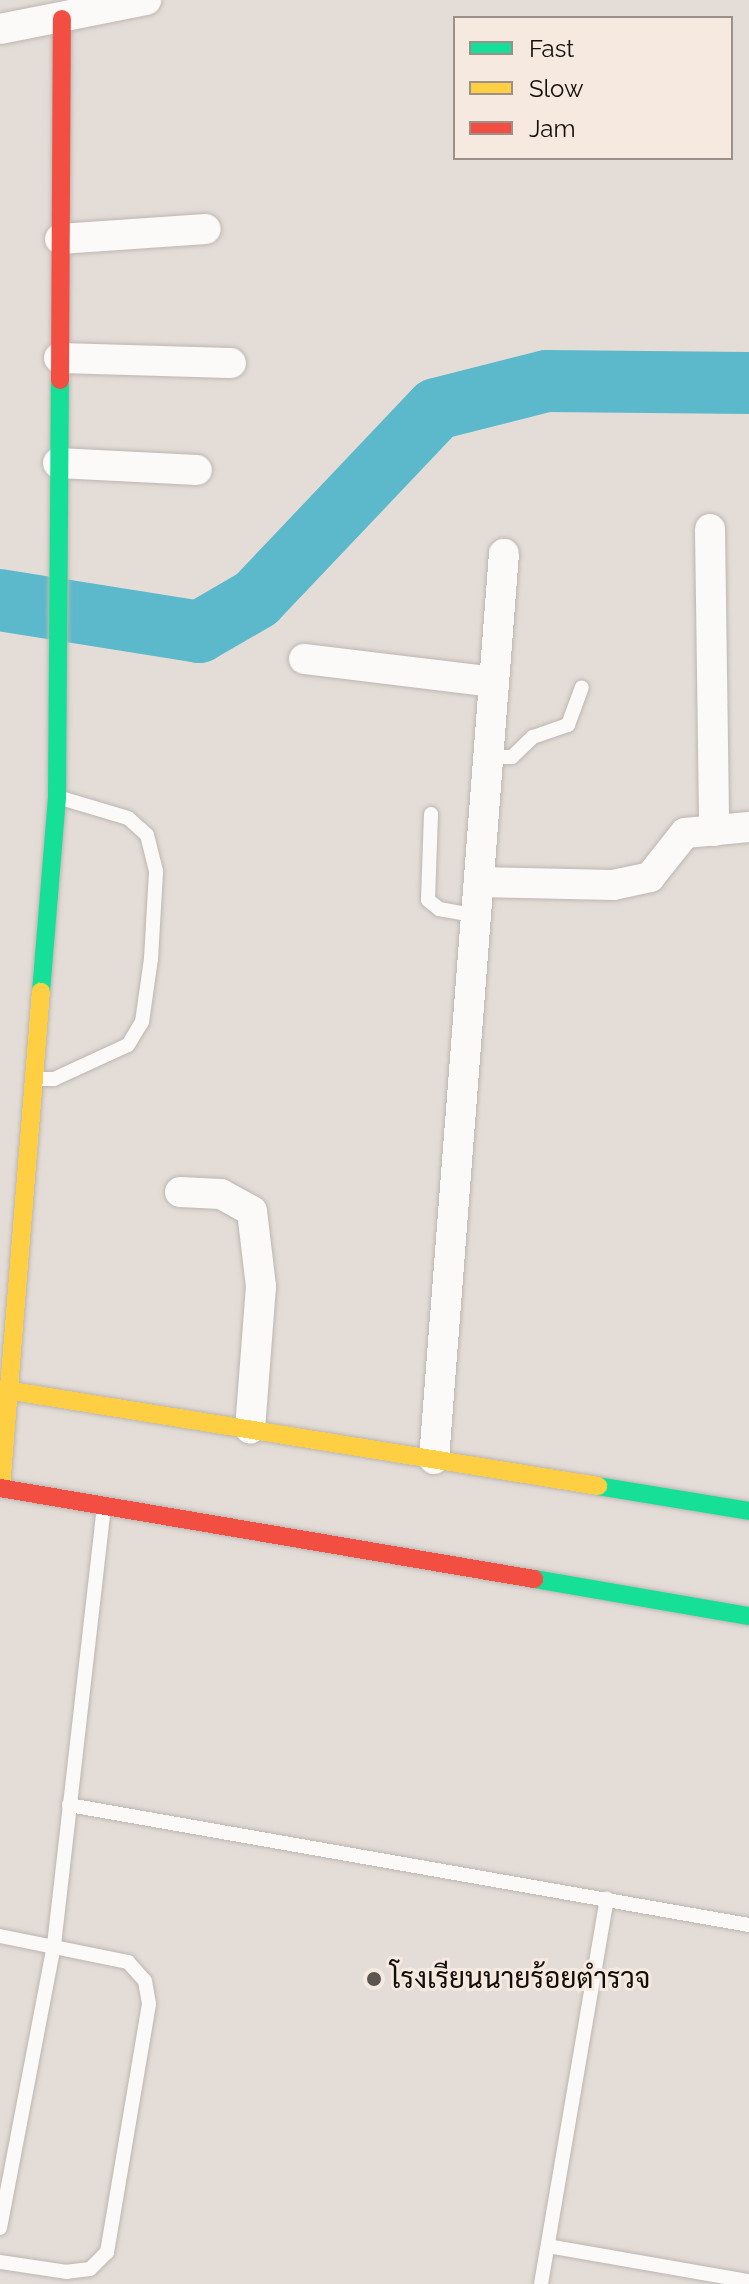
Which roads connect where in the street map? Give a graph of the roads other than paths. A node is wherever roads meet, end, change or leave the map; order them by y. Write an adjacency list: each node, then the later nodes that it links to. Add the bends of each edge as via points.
1 (146, 0): 2 (street)
2 (62, 10): 3 (street); 5 (street)
3 (0, 29)
4 (206, 229): 5 (street)
5 (60, 239): 6 (street)
6 (59, 358): 7 (street); 8 (street)
7 (231, 363)
8 (58, 463): 9 (street); 16 (street)
9 (197, 470)
10 (710, 529): 19 (street)
11 (504, 554): 13 (street)
12 (304, 659): 13 (street)
13 (494, 682): 15 (street)
14 (582, 687): 15 (lane, via 568,725 533,737 512,757)
15 (489, 757): 20 (street)
16 (57, 797): 22 (street); 22 (lane, via 128,818 147,835 156,871 151,959 142,1022 128,1045 54,1079)
17 (431, 814): 21 (lane, via 428,900 439,909)
18 (749, 827): 19 (street)
19 (714, 831): 20 (street, via 685,833 650,877 638,880 613,885)
20 (479, 882): 21 (street)
21 (477, 916): 26 (street)
22 (35, 1079): 24 (street)
23 (180, 1192): 25 (street, via 221,1194 252,1211 261,1286)
24 (5, 1390): 25 (street); 27 (street)
25 (250, 1429): 26 (street)
26 (434, 1459): 29 (street)
27 (1, 1488): 28 (street)
28 (104, 1508): 30 (street); 31 (lane)
29 (749, 1511)
30 (749, 1616)
31 (69, 1805): 32 (lane); 35 (lane)
32 (607, 1899): 33 (lane); 37 (lane)
33 (749, 1925)
34 (0, 1936): 35 (lane)
35 (54, 1945): 36 (lane); 38 (lane, via 128,1962 145,1981 149,2004 120,2193 107,2252 90,2269 67,2272)
36 (0, 2228)
37 (548, 2246): 39 (lane); 40 (lane)
38 (0, 2262)
39 (749, 2281)
40 (541, 2284)

